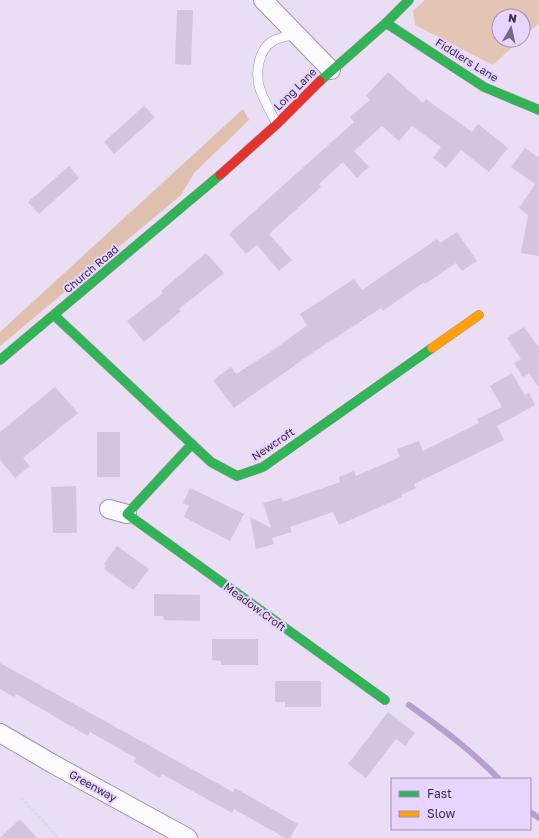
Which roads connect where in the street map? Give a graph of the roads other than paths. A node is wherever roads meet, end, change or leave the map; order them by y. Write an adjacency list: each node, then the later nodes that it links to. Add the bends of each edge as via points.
1 (263, 0): 4 (street)
2 (409, 0): 3 (street, Long Lane)
3 (386, 23): 5 (street, Long Lane); 6 (street, Fiddlers Lane, via 484,87)
4 (297, 34): 5 (street); 7 (lane, via 272,41 262,53 258,76 259,89)
5 (331, 70): 7 (street, Long Lane)
6 (539, 110)
7 (277, 124): 8 (street, Long Lane)
8 (197, 196): 10 (street, Church Road)
9 (479, 314): 12 (street, Newcroft, via 264,467 237,476 212,462)
10 (55, 316): 11 (street, Church Road); 12 (street, Newcroft)
11 (0, 360)
12 (192, 444): 14 (street)
13 (109, 509): 14 (street, Meadow Croft)
14 (127, 514): 15 (street, Meadow Croft)
15 (385, 700)
16 (0, 733): 17 (street, Greenway)
17 (188, 838)

